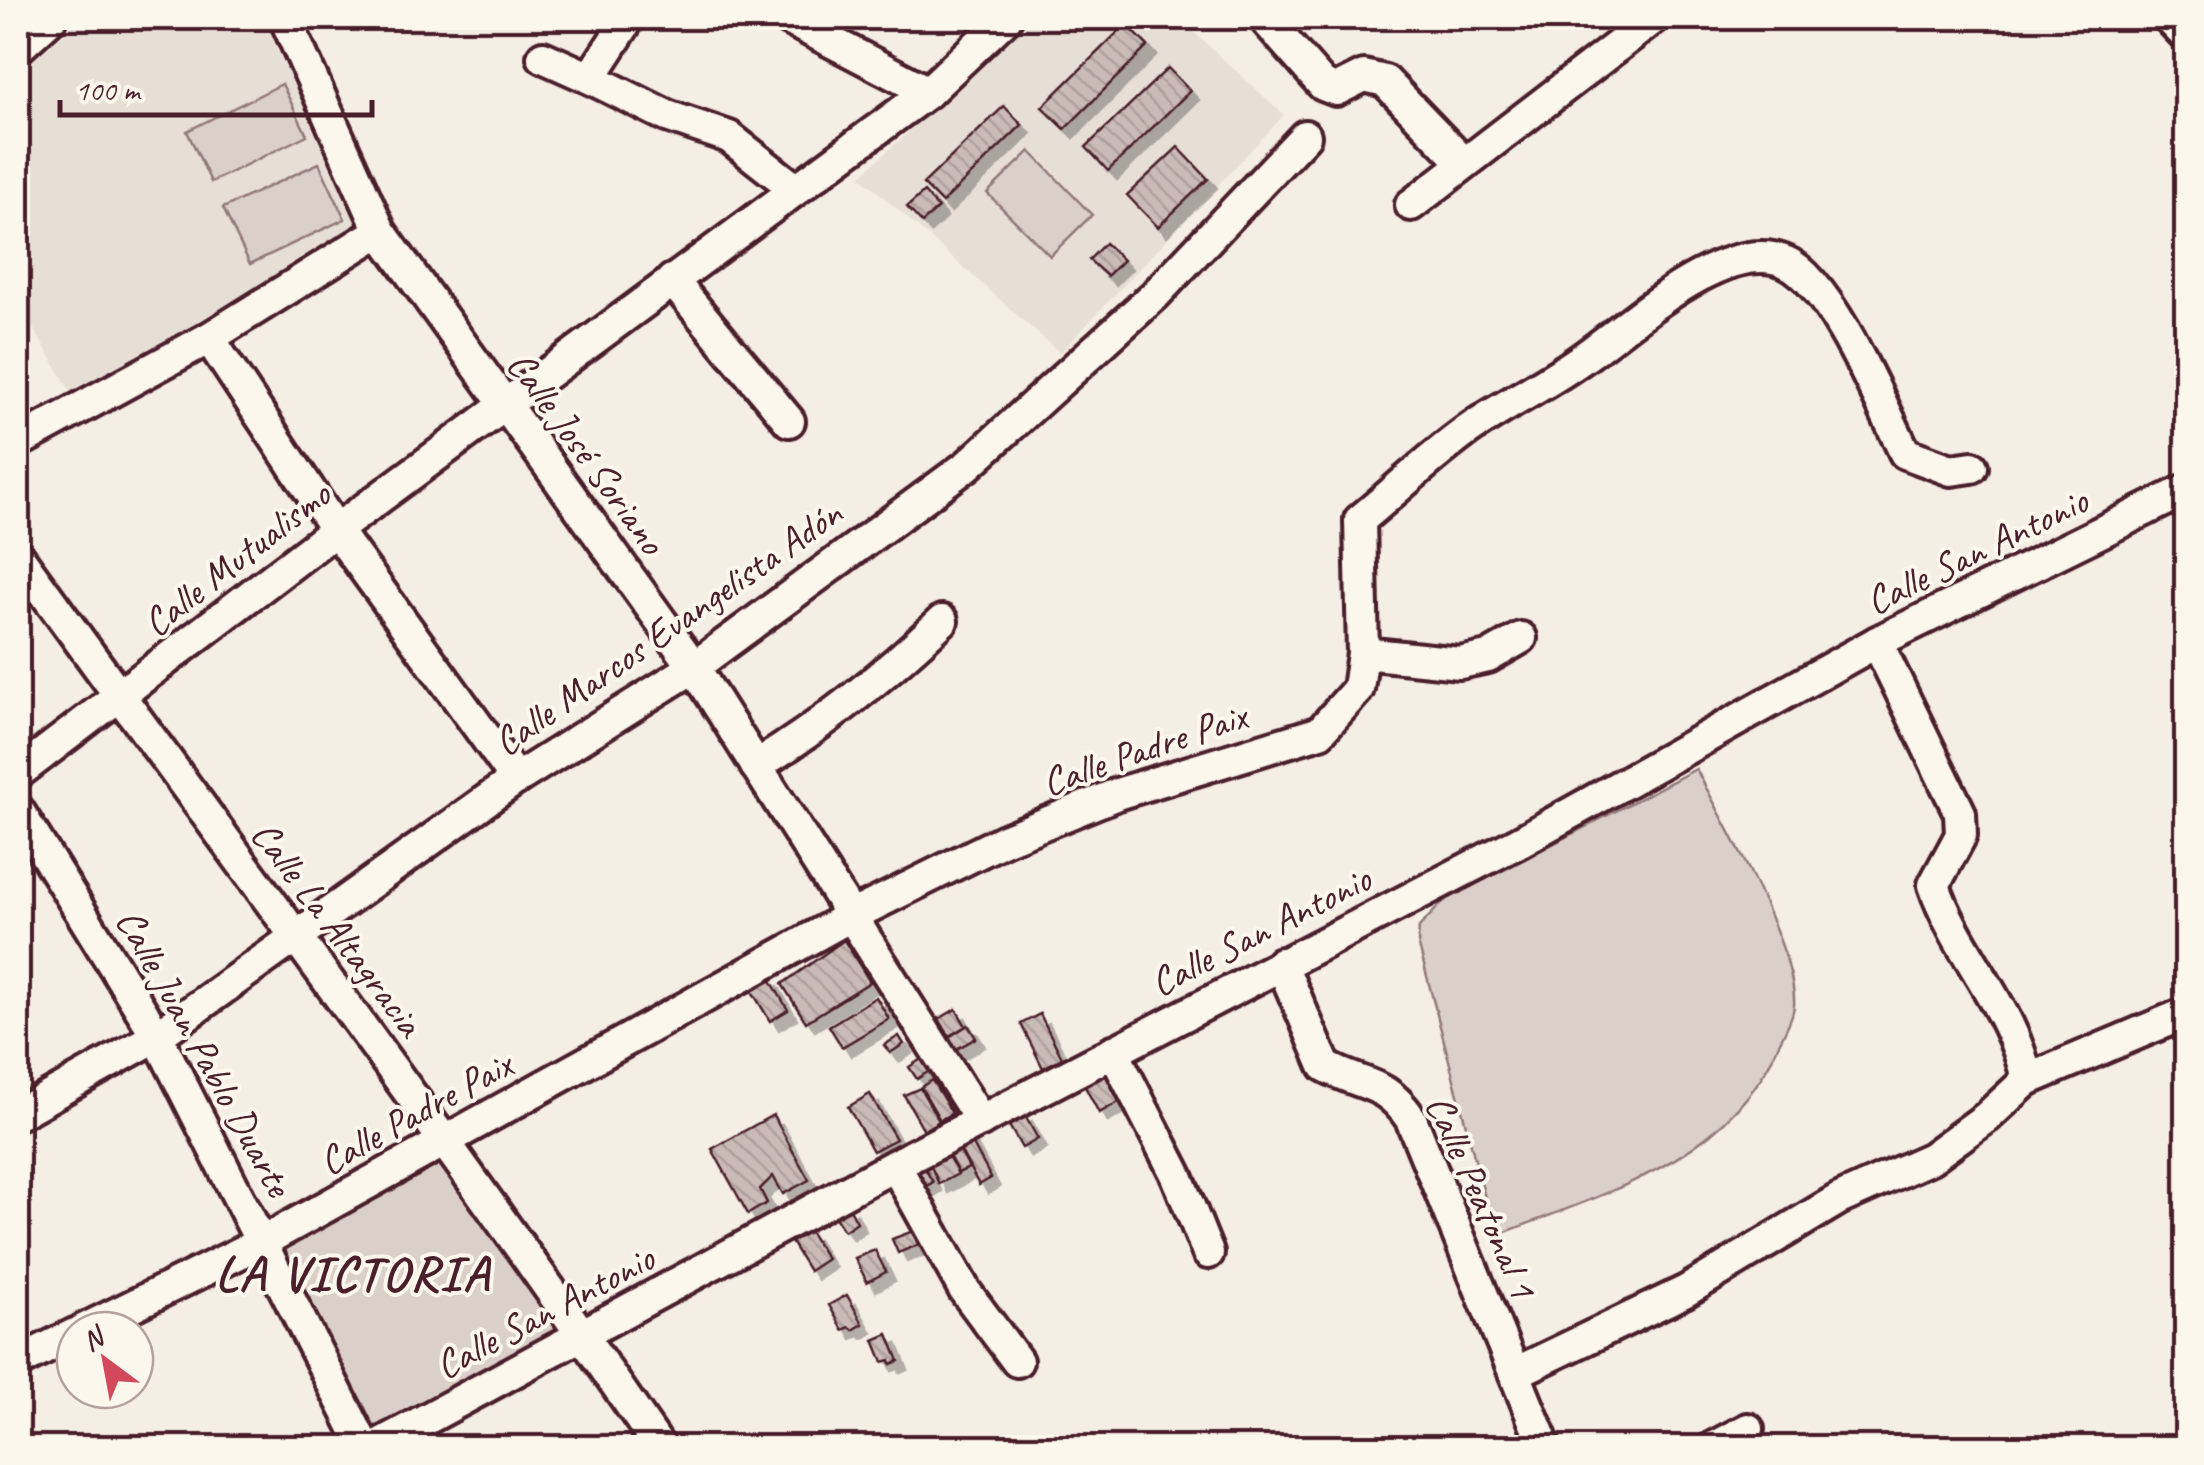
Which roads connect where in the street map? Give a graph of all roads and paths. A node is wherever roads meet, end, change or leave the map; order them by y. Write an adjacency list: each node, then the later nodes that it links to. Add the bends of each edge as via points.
1 (51, 18): 10 (street)
2 (285, 18): 18 (street, Calle José Soriano)
3 (629, 18): 12 (street)
4 (786, 18): 13 (street)
5 (1006, 18): 13 (street, Calle Mutualismo)
6 (1264, 18): 15 (street, via 1323,85 1336,90 1364,76 1385,81)
7 (1654, 18): 15 (street)
8 (2169, 18): 9 (street)
9 (2186, 36)
10 (18, 48)
11 (543, 57): 12 (street)
12 (590, 78): 16 (street, via 729,137)
13 (928, 92): 16 (street, Calle Mutualismo)
14 (1306, 136): 32 (street, Calle Marcos Evangelista Adón, via 1155,294 968,465)
15 (1463, 162): 17 (street)
16 (794, 188): 19 (street, Calle Mutualismo)
17 (1411, 205)
18 (380, 231): 20 (street); 21 (street, Calle José Soriano)
19 (672, 280): 21 (street, Calle Mutualismo); 22 (street)
20 (210, 338): 23 (street); 26 (street)
21 (504, 406): 26 (street, Calle Mutualismo); 32 (street, Calle José Soriano)
22 (789, 420)
23 (18, 442)
24 (1972, 467): 31 (street, Calle Padre Paix, via 1951,470 1905,453 1813,283 1785,261 1746,256 1657,300 1586,356 1470,429 1360,520)
25 (2186, 490): 30 (street, Calle San Antonio)
26 (336, 530): 33 (street, Calle Mutualismo); 36 (street)
27 (18, 556): 33 (street, Calle La Altagracia)
28 (942, 622): 34 (street, via 831,718)
29 (1521, 638): 31 (street, via 1488,657 1460,663)
30 (1878, 642): 40 (street, Calle San Antonio, via 1519,842); 44 (street, via 1960,813 1961,835 1934,885 2020,1046)
31 (1363, 654): 38 (street, Calle Padre Paix, via 1358,689 1320,732 1117,794 1004,840)
32 (694, 666): 34 (street, Calle José Soriano); 36 (street, Calle Marcos Evangelista Adón)
33 (120, 698): 35 (street, Calle Mutualismo); 39 (street, Calle La Altagracia)
34 (756, 766): 38 (street, Calle José Soriano)
35 (18, 773)
36 (516, 780): 39 (street, Calle Marcos Evangelista Adón)
37 (18, 810): 42 (street, Calle Juan Pablo Duarte)
38 (849, 917): 46 (street, Calle José Soriano); 47 (street, Calle Padre Paix)
39 (292, 936): 42 (street, Calle Marcos Evangelista Adón); 47 (street, Calle La Altagracia)
40 (1281, 963): 43 (street, Calle San Antonio); 56 (street, Calle Peatonal 1, via 1324,1066 1378,1085 1396,1096 1411,1119)
41 (2186, 1013): 44 (street)
42 (157, 1036): 45 (street, Calle Marcos Evangelista Adón); 49 (street, Calle Juan Pablo Duarte)
43 (1113, 1052): 46 (street, Calle San Antonio); 50 (street, via 1177,1176)
44 (2026, 1080): 56 (street, via 1932,1158 1839,1199 1686,1290)
45 (18, 1114)
46 (981, 1120): 48 (street, Calle San Antonio)
47 (447, 1141): 49 (street, Calle Padre Paix); 52 (street, Calle La Altagracia)
48 (895, 1165): 52 (street, Calle San Antonio); 54 (street, via 965,1290)
49 (264, 1241): 51 (street, Calle Padre Paix); 58 (street, Calle Juan Pablo Duarte)
50 (1208, 1254)
51 (124, 1310)
52 (584, 1336): 59 (street, Calle San Antonio); 60 (street, Calle La Altagracia)
53 (55, 1344): 55 (street)
54 (1018, 1361)
55 (18, 1362)
56 (1515, 1374): 61 (street, Calle Peatonal 1)
57 (1748, 1429): 62 (street)
58 (365, 1448)
59 (373, 1448)
60 (660, 1448)
61 (1545, 1448)
62 (1712, 1448)

